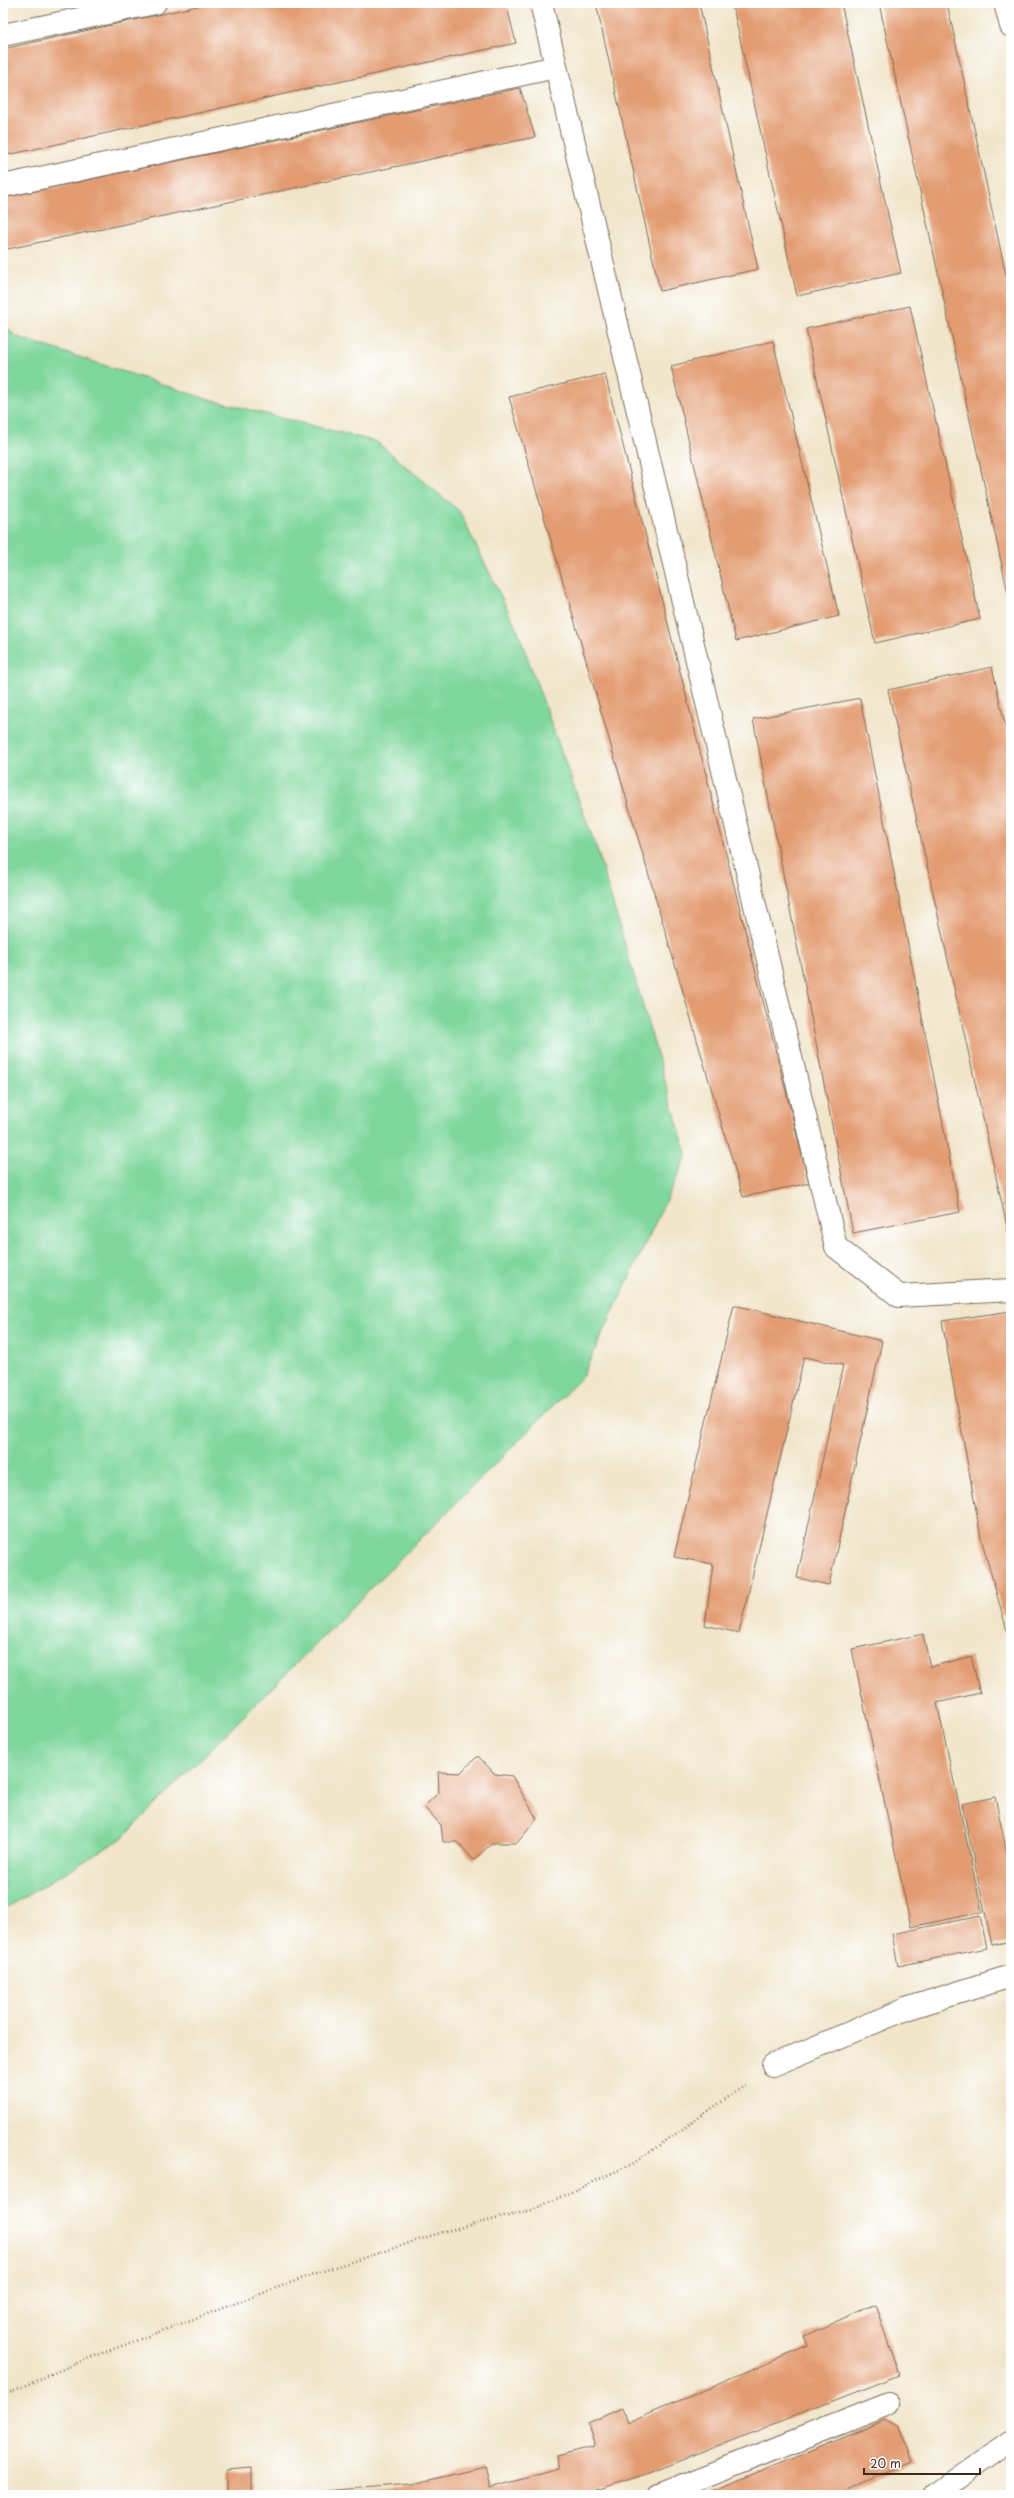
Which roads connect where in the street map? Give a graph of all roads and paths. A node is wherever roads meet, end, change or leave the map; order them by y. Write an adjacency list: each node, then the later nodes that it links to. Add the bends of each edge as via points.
1 (156, 3): 5 (street)
2 (541, 3): 6 (street)
3 (1005, 3): 4 (street)
4 (1011, 26)
5 (3, 36)
6 (556, 67): 7 (street); 8 (street, via 836,1247 899,1296)
7 (3, 186)
8 (1011, 1290)
9 (1011, 1976): 10 (street, via 906,2009)
10 (773, 2065): 11 (path, via 634,2163 532,2210 446,2231 314,2274 84,2360)
11 (3, 2395)
12 (889, 2404): 14 (street)
13 (1011, 2440): 15 (street)
14 (659, 2495)
15 (934, 2495)

